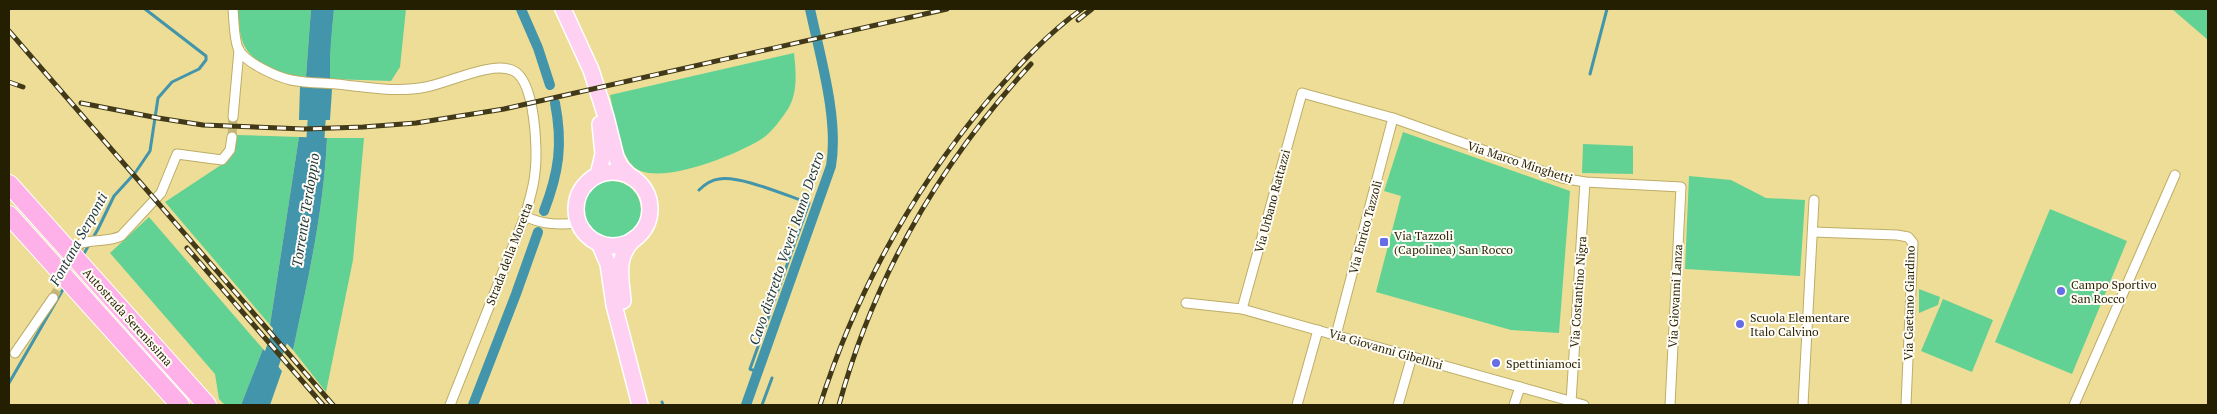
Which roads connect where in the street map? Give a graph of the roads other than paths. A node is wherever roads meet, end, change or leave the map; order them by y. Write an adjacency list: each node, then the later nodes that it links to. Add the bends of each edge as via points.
1 (233, 9): 3 (street)
2 (563, 9): 5 (main road, via 584,51)
3 (239, 50): 6 (street); 17 (street, Strada della Moretta, via 250,61 271,73 291,80 335,84 411,90 498,68 516,72 528,90 535,130 536,171)
4 (1302, 93): 7 (street, Via Marco Minghetti); 25 (street, Via Urbano Rattazzi)
5 (598, 95): 9 (main road, via 603,148); 11 (main road, via 620,167)
6 (233, 117)
7 (1393, 118): 12 (street, Via Marco Minghetti, via 1566,179); 27 (street, Via Enrico Tazzoli)
8 (232, 137): 22 (street, via 230,150 222,160 177,154 161,193 121,236)
9 (598, 175): 11 (main road, via 615,172); 18 (main road, via 585,186 577,201)
10 (2175, 175): 44 (street)
11 (631, 177): 20 (main road, via 648,195 650,208 646,226)
12 (1585, 182): 14 (street, Via Marco Minghetti); 33 (street, Via Costantino Nigra)
13 (9, 184): 22 (highway, Autostrada Serenissima)
14 (1681, 187): 41 (street, Via Giovanni Lanza)
15 (1814, 200): 19 (street)
16 (9, 216): 34 (highway, Autostrada Serenissima)
17 (525, 216): 18 (street, via 550,224); 35 (street, Strada della Moretta)
18 (579, 223): 21 (main road)
19 (1813, 232): 42 (street); 43 (street, Via Gaetano Giardino, via 1897,235 1908,237 1913,243)
20 (634, 239): 21 (main road, via 611,246); 28 (main road, via 623,252 621,263)
21 (599, 243): 28 (main road, via 606,255)
22 (85, 249): 32 (highway, Autostrada Serenissima)
23 (53, 298): 29 (street)
24 (1186, 304): 25 (street, Via Giovanni Gibellini)
25 (1242, 309): 26 (street, Via Giovanni Gibellini)
26 (1318, 330): 27 (street, Via Giovanni Gibellini); 37 (street)
27 (1336, 335): 30 (street, Via Giovanni Gibellini)
28 (625, 342): 36 (main road)
29 (15, 353)
30 (1412, 356): 31 (street, Via Giovanni Gibellini); 38 (street)
31 (1520, 387): 33 (street, Via Giovanni Gibellini); 39 (street)
32 (203, 401)
33 (1571, 402): 40 (street, Via Giovanni Gibellini)
34 (180, 405)
35 (450, 405)
36 (640, 405)
37 (1297, 405)
38 (1398, 405)
39 (1514, 405)
40 (1584, 405)
41 (1670, 405)
42 (1803, 405)
43 (1906, 405)
44 (2074, 405)

